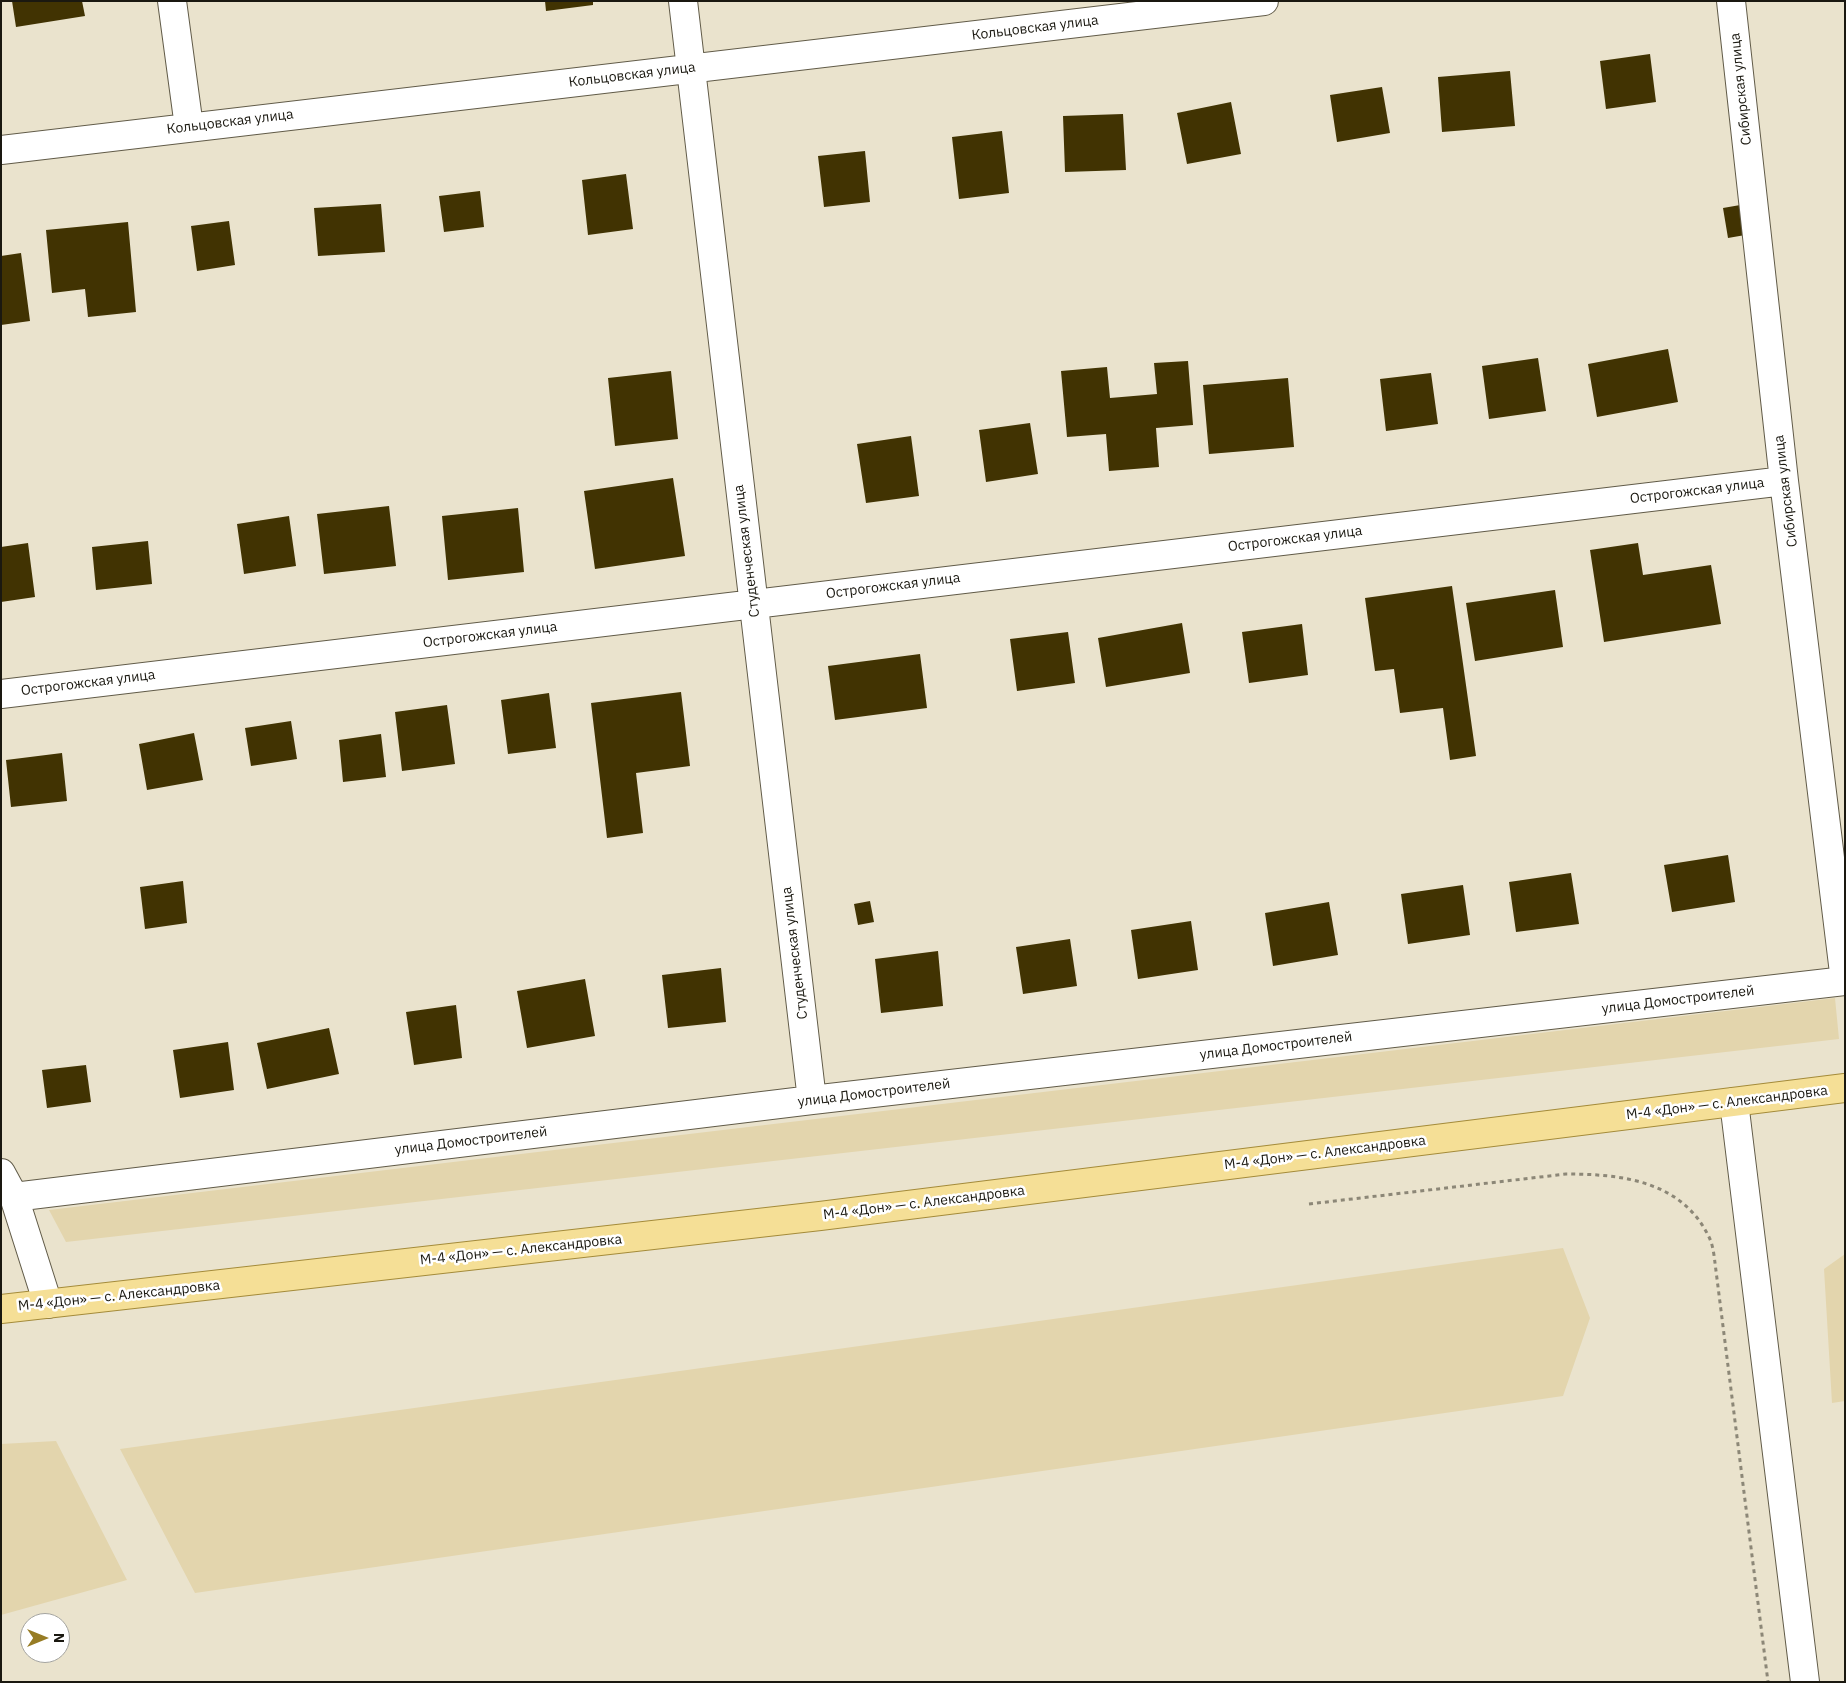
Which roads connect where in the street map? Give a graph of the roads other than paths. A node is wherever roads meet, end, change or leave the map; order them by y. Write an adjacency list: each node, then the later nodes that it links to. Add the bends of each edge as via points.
1 (172, 1): 7 (street)
2 (683, 1): 6 (street, Студенческая улица)
3 (1264, 1): 5 (street, Кольцовская улица)
4 (1731, 1): 9 (street, Сибирская улица)
5 (1204, 5): 6 (street, Кольцовская улица)
6 (690, 68): 7 (street, Кольцовская улица); 10 (street, Студенческая улица)
7 (188, 127): 8 (street, Кольцовская улица)
8 (1, 150)
9 (1784, 481): 10 (street, Острогожская улица); 12 (street, Сибирская улица)
10 (754, 603): 11 (street, Острогожская улица); 14 (street, Студенческая улица)
11 (1, 694)
12 (1845, 981): 14 (street, улица Домостроителей)
13 (1845, 1088): 15 (main road, М-4 «Дон» — с. Александровка)
14 (812, 1100): 17 (street, улица Домостроителей)
15 (1734, 1102): 18 (main road, М-4 «Дон» — с. Александровка, via 830,1215); 20 (street)
16 (1, 1173): 17 (street)
17 (14, 1197): 18 (street)
18 (48, 1304): 19 (main road, М-4 «Дон» — с. Александровка)
19 (1, 1309)
20 (1805, 1682)

